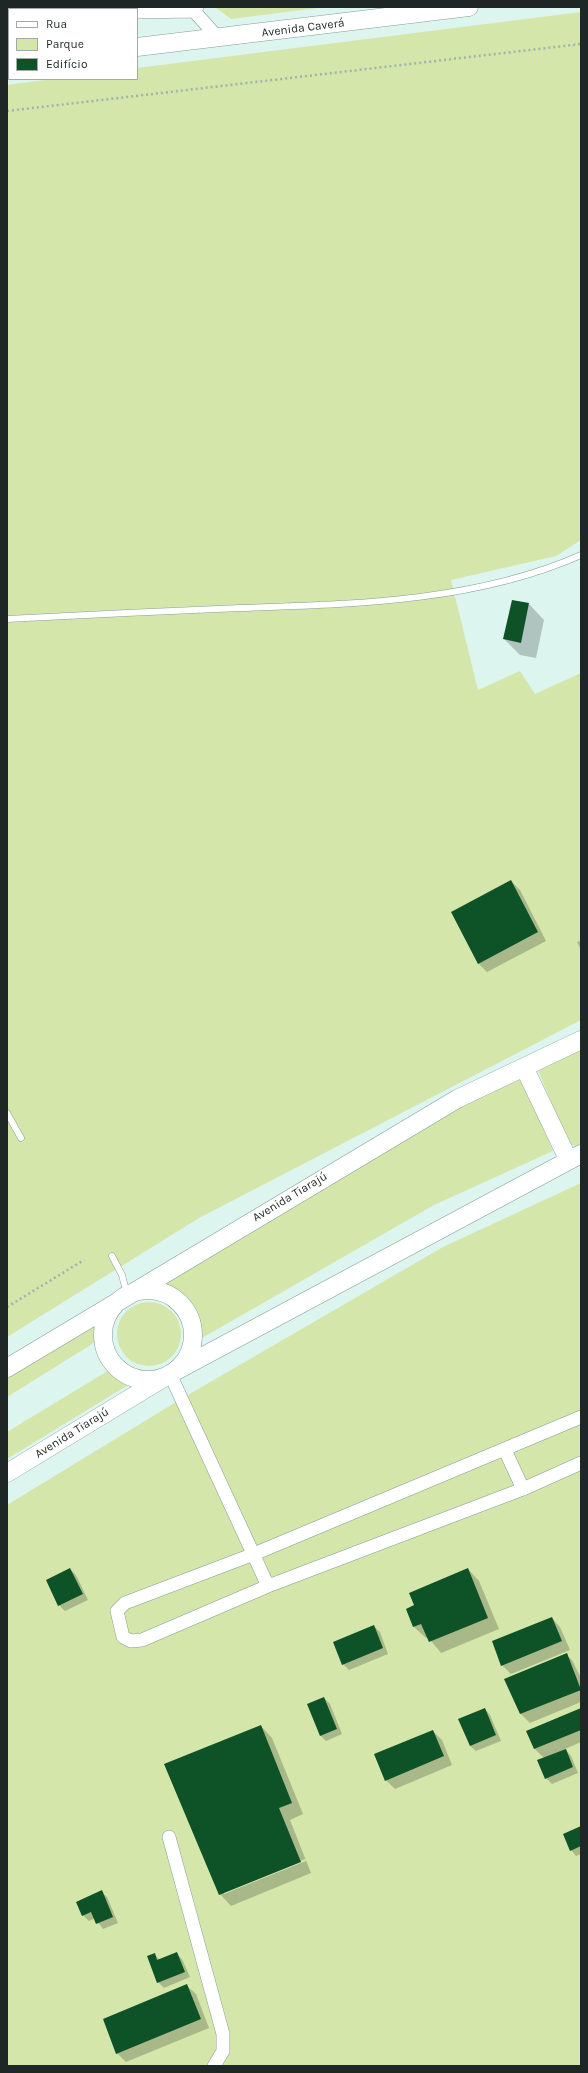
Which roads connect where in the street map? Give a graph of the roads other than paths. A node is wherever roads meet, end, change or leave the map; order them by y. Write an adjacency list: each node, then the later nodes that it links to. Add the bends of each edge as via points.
1 (469, 7): 3 (main road, Avenida Caverá)
2 (193, 8): 4 (street); 5 (street)
3 (413, 10): 5 (main road, Avenida Caverá)
4 (138, 12)
5 (218, 38): 6 (main road, Avenida Caverá)
6 (138, 47)
7 (581, 555): 8 (lane, via 551,568 507,581 464,590 402,598 319,605)
8 (7, 619)
9 (581, 1040): 10 (main road, Avenida Tiarajú)
10 (524, 1067): 13 (main road); 15 (main road, Avenida Tiarajú, via 457,1099)
11 (7, 1113): 12 (lane)
12 (21, 1138)
13 (574, 1157): 17 (main road, Avenida Tiarajú)
14 (112, 1256): 15 (lane, via 122,1275)
15 (127, 1295): 16 (main road, Avenida Tiarajú); 17 (main road, via 140,1290 155,1290 168,1294 188,1313 192,1334 189,1354); 17 (main road, via 114,1305 106,1320 103,1337 107,1354 116,1366 127,1374 141,1379 156,1379)
16 (7, 1368)
17 (170, 1374): 21 (main road, Avenida Tiarajú); 23 (street)
18 (581, 1417): 19 (street)
19 (504, 1450): 22 (street); 23 (street)
20 (581, 1463): 22 (street)
21 (7, 1473)
22 (523, 1489): 24 (street)
23 (254, 1554): 24 (street); 24 (street, via 125,1603 117,1611 123,1637 131,1641 142,1640)
24 (268, 1586)
25 (169, 1837): 26 (street, via 223,2034 223,2051)
26 (214, 2066)

